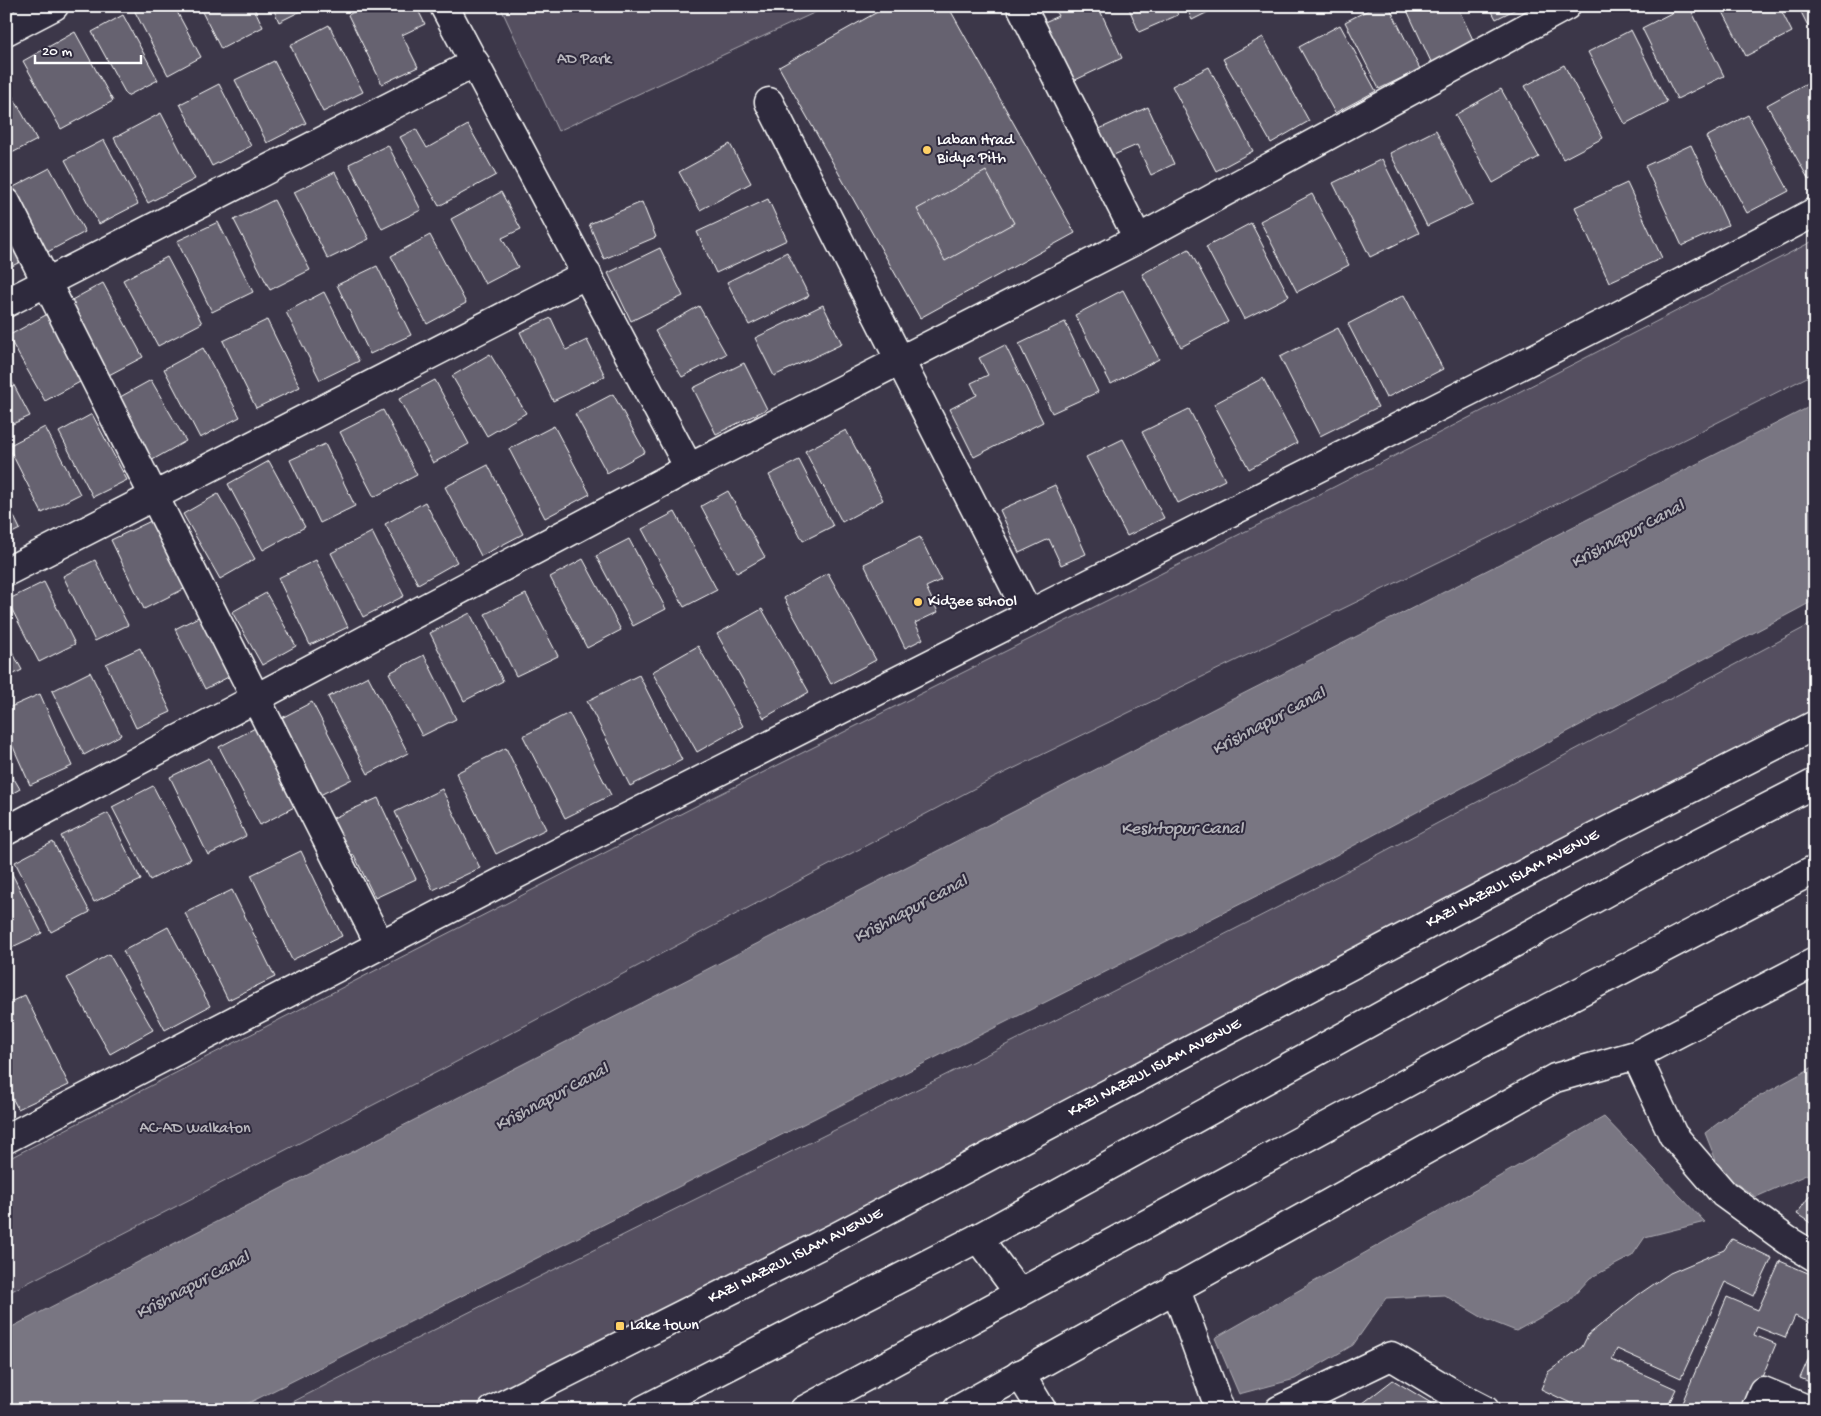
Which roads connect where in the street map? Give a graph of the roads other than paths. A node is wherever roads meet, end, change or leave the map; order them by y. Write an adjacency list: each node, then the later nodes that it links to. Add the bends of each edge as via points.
1 (54, 6): 5 (street)
2 (444, 6): 6 (street)
3 (1020, 6): 10 (street)
4 (1566, 6): 10 (street)
5 (6, 31)
6 (475, 63): 11 (street); 12 (street)
7 (769, 102): 14 (street)
8 (6, 202): 12 (street)
9 (1815, 212): 18 (street, via 1612,319)
10 (1138, 239): 14 (street)
11 (587, 274): 15 (street); 16 (street)
12 (46, 282): 13 (street); 16 (street)
13 (6, 303)
14 (901, 360): 15 (street); 18 (street)
15 (690, 468): 19 (street)
16 (154, 496): 17 (street); 19 (street)
17 (6, 572)
18 (1028, 613): 24 (street)
19 (256, 698): 22 (street); 24 (street)
20 (1815, 725): 34 (street, KAZI NAZRUL ISLAM AVENUE, via 1549,861 836,1237)
21 (1815, 783): 28 (street, via 1633,877)
22 (6, 831)
23 (1815, 869): 31 (street, via 1425,1072)
24 (380, 945): 27 (street)
25 (1815, 962): 26 (street)
26 (1636, 1055): 29 (street, via 1673,1135 1724,1194 1787,1240); 30 (street, via 1555,1078)
27 (6, 1139)
28 (978, 1238): 31 (street); 35 (street)
29 (1815, 1256)
30 (1175, 1287): 32 (street); 39 (street)
31 (1019, 1293): 36 (street)
32 (1020, 1374): 37 (street); 38 (street)
33 (1452, 1402): 40 (street, via 1391,1356); 41 (street)
34 (493, 1410)
35 (642, 1410)
36 (804, 1410)
37 (957, 1410)
38 (1042, 1410)
39 (1220, 1410)
40 (1279, 1410)
41 (1485, 1410)
42 (1755, 1410): 43 (street, via 1763,1390)
43 (1809, 1410)

